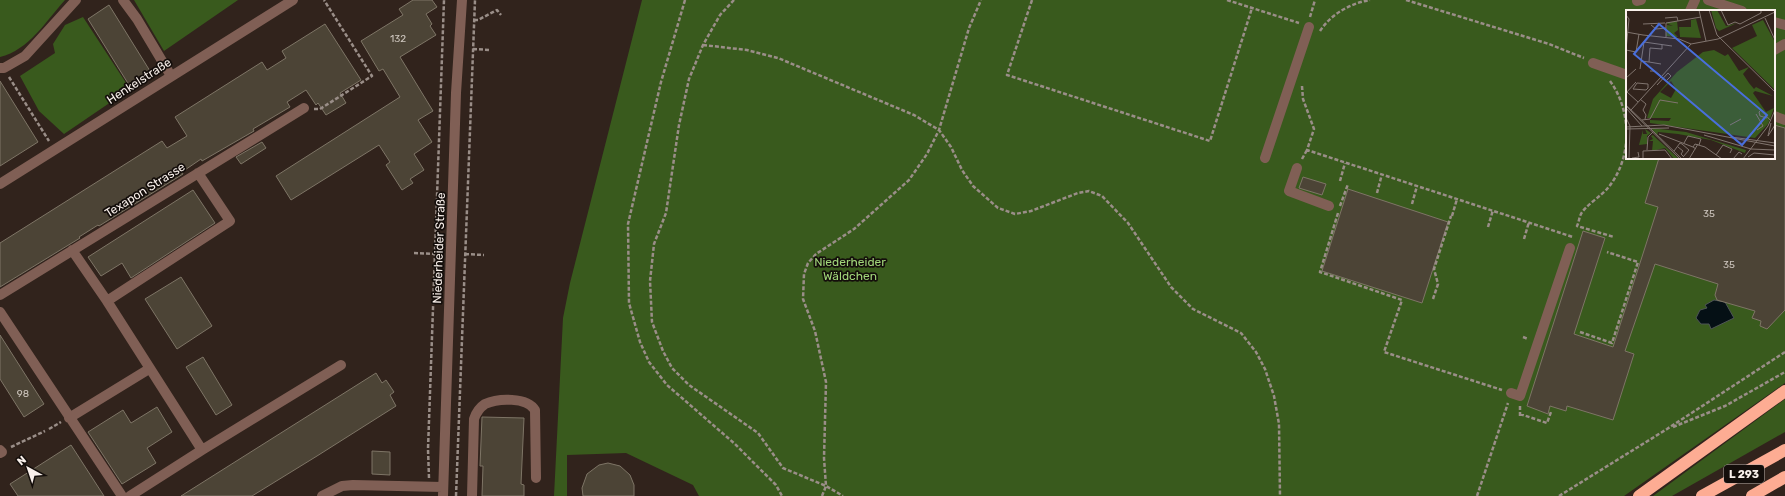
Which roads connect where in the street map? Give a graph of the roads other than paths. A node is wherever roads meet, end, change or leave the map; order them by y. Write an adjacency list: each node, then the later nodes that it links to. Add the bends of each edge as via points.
1 (76, 0): 15 (street, via 25,56)
2 (123, 0): 17 (street, via 138,19)
3 (293, 0): 17 (street, Henkelstraße)
4 (462, 0): 40 (street, Niederheider Straße, via 456,93)
5 (1694, 0): 7 (street)
6 (1708, 0): 8 (street)
7 (1690, 10)
8 (1739, 10)
9 (1775, 22): 10 (street)
10 (1785, 25)
11 (1308, 26): 21 (street)
12 (1785, 44): 13 (street)
13 (1775, 49)
14 (1593, 63): 16 (street)
15 (2, 68)
16 (1626, 75)
17 (171, 76): 24 (street, Henkelstraße)
18 (304, 108): 23 (street, Texapon Strasse)
19 (1775, 116): 20 (street)
20 (1785, 120)
21 (1265, 158)
22 (1297, 168): 25 (street, via 1289,191)
23 (198, 173): 27 (street, Texapon Strasse); 29 (street, via 230,222)
24 (0, 184)
25 (1329, 206)
26 (1570, 248): 34 (street, via 1520,396)
27 (72, 250): 28 (street, Texapon Strasse); 29 (street)
28 (0, 294)
29 (106, 301): 32 (street)
30 (0, 312): 35 (street)
31 (341, 365): 36 (street)
32 (149, 369): 35 (street); 36 (street)
33 (1785, 391): 45 (highway)
34 (1511, 393)
35 (69, 418): 41 (street)
36 (202, 450): 42 (street)
37 (1785, 450): 46 (highway, L 293)
38 (1785, 477): 47 (highway, L 293)
39 (536, 478): 44 (street, via 535,410 526,402 498,400 485,404 477,411 474,419)
40 (443, 492): 43 (street, via 429,487 353,485 342,486)
41 (122, 496)
42 (130, 496)
43 (322, 496)
44 (472, 496)
45 (1639, 496)
46 (1702, 496)
47 (1752, 496)

